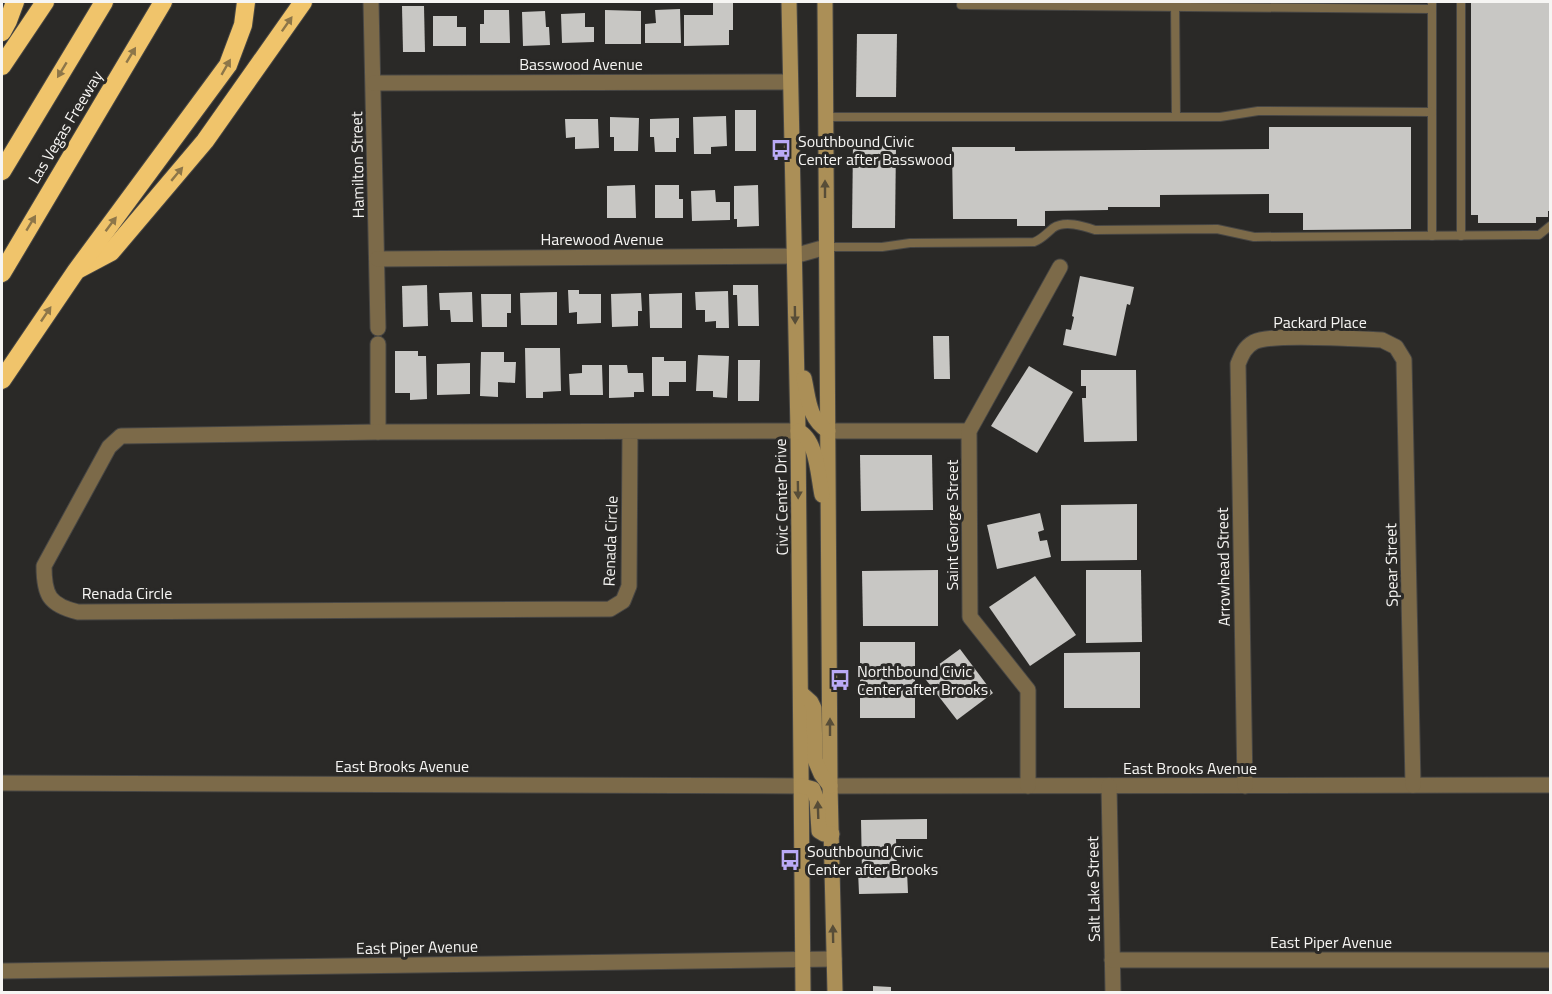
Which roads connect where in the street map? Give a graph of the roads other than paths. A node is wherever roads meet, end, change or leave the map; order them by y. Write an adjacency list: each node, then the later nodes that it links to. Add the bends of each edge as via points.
1 (15, 2): 16 (highway)
2 (45, 2): 17 (highway)
3 (104, 2): 23 (highway, Las Vegas Freeway, one-way to 23)
4 (163, 2): 32 (highway, Las Vegas Freeway, one-way to 4)
5 (246, 2): 31 (highway, one-way to 5, via 228,65 243,25)
6 (303, 2): 31 (highway, one-way to 6, via 111,252 206,141)
7 (371, 2): 19 (street, Hamilton Street)
8 (789, 2): 18 (main road, Civic Center Drive)
9 (825, 2): 21 (main road)
10 (1461, 2): 26 (lane)
11 (971, 3): 12 (lane); 14 (lane)
12 (1074, 4): 13 (lane)
13 (1175, 4): 15 (lane); 22 (lane)
14 (961, 5)
15 (1432, 5): 20 (lane)
16 (2, 32)
17 (2, 66)
18 (789, 81): 19 (street, Basswood Avenue); 28 (main road, Civic Center Drive)
19 (374, 83): 29 (street, Hamilton Street)
20 (1432, 112): 22 (lane, via 1258,111 1220,117); 25 (lane)
21 (825, 117): 22 (lane); 27 (main road, one-way to 21)
22 (1176, 117)
23 (2, 171)
24 (1551, 226): 26 (lane, via 1539,235)
25 (1432, 236): 26 (lane); 27 (lane, via 1254,237 1217,229 1095,230 1070,225 1056,226 1034,242)
26 (1461, 236)
27 (826, 247): 28 (street, Harewood Avenue); 40 (main road)
28 (794, 256): 29 (street, Harewood Avenue); 35 (main road, Civic Center Drive, one-way to 35)
29 (377, 259): 33 (street, Hamilton Street)
30 (1060, 267): 41 (street, Saint George Street)
31 (76, 271): 38 (highway, one-way to 31)
32 (2, 273)
33 (378, 328)
34 (378, 344): 42 (street)
35 (796, 346): 39 (main road, Civic Center Drive); 40 (main road, via 813,417)
36 (1396, 347): 37 (street, Packard Place, via 1382,340 1275,338 1257,341); 47 (street, Spear Street, via 1404,360)
37 (1244, 349): 53 (street, Arrowhead Street, via 1238,364)
38 (2, 380)
39 (798, 431): 43 (street, Renada Circle); 44 (main road, via 812,443); 45 (main road, Civic Center Drive, one-way to 45)
40 (828, 431): 41 (street); 44 (main road)
41 (969, 431): 51 (street, Saint George Street, via 970,617 1028,690)
42 (378, 432): 43 (street, Renada Circle); 43 (street, Renada Circle, via 121,436 109,447 44,566 49,598 78,612 610,609 623,601 630,586)
43 (630, 433)
44 (829, 531): 50 (main road, one-way to 44)
45 (801, 693): 49 (main road, Civic Center Drive); 50 (main road, via 814,708 815,760)
46 (2, 783): 49 (street, East Brooks Avenue)
47 (1413, 785): 48 (street, East Brooks Avenue); 53 (street, East Brooks Avenue)
48 (1551, 785)
49 (802, 786): 54 (main road, one-way to 49, via 819,831 816,794); 55 (main road, Civic Center Drive)
50 (830, 786): 51 (street, East Brooks Avenue); 54 (main road)
51 (1028, 786): 52 (street, East Brooks Avenue)
52 (1109, 786): 53 (street, East Brooks Avenue); 57 (street, Salt Lake Street)
53 (1245, 786)
54 (831, 834): 56 (main road, one-way to 54)
55 (802, 959): 56 (street, East Piper Avenue); 59 (street, East Piper Avenue); 60 (main road, Civic Center Drive)
56 (834, 959): 61 (main road)
57 (1112, 960): 58 (street, East Piper Avenue); 62 (street, Salt Lake Street)
58 (1551, 960)
59 (2, 971)
60 (803, 993)
61 (834, 993)
62 (1113, 993)

